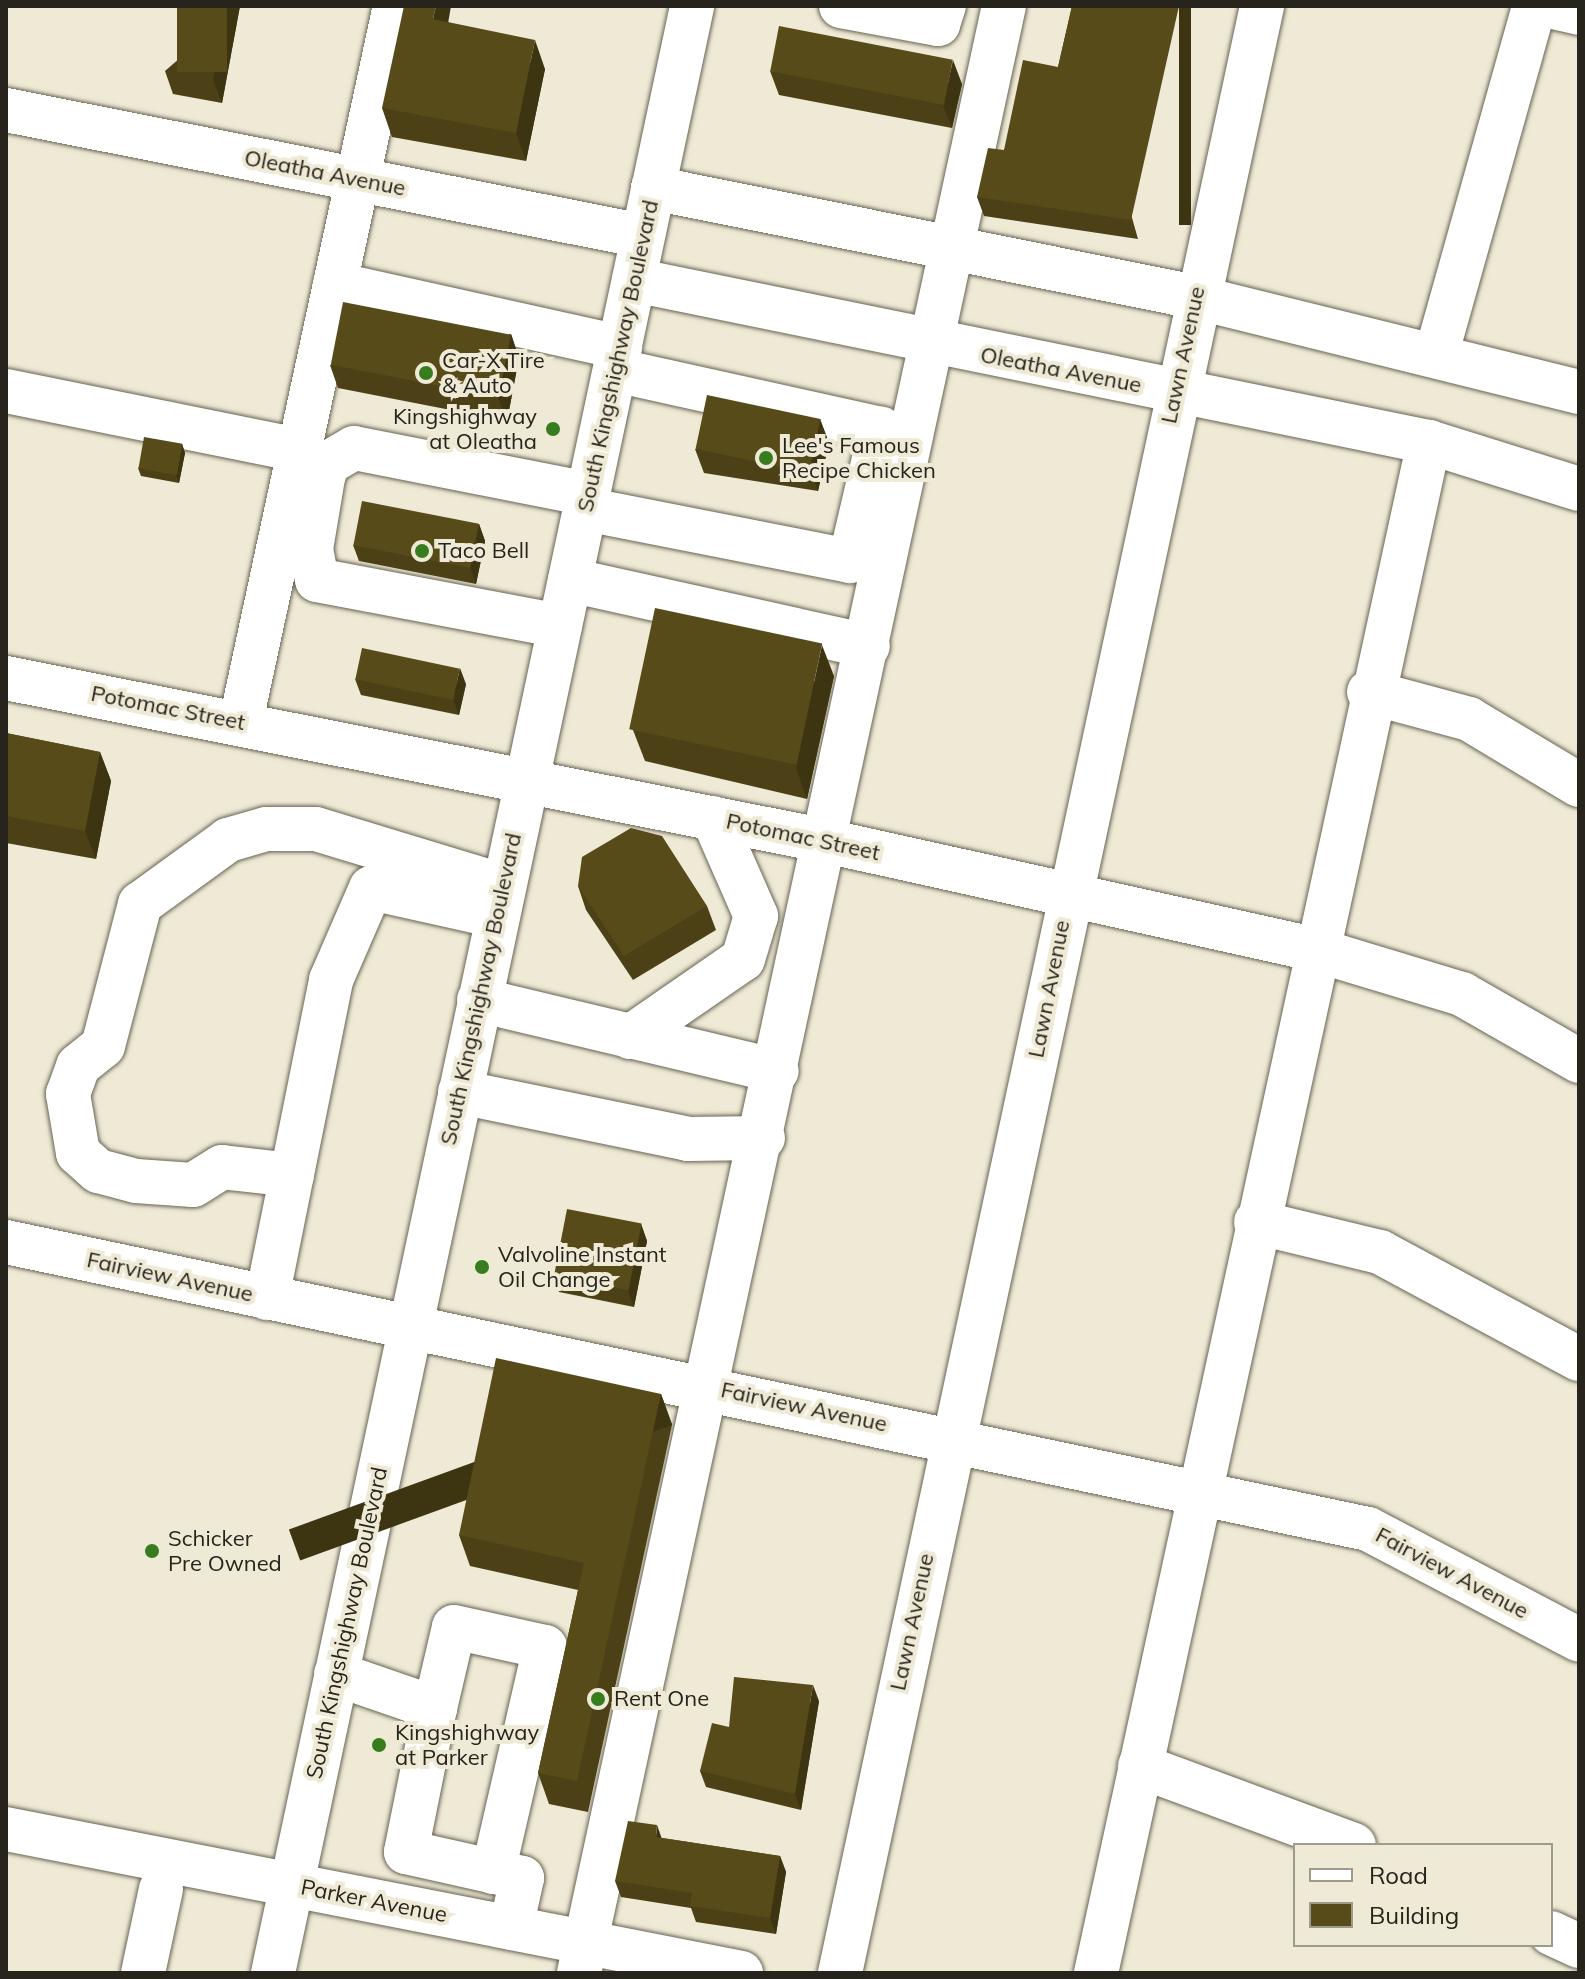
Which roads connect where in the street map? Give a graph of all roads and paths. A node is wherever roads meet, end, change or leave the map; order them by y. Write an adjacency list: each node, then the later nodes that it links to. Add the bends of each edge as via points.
1 (395, 6): 11 (street)
2 (692, 6): 12 (street, South Kingshighway Boulevard)
3 (841, 6): 9 (street)
4 (1004, 6): 14 (street)
5 (1262, 6): 17 (street, Lawn Avenue)
6 (1534, 6): 19 (street)
7 (1549, 6): 8 (street)
8 (1579, 13)
9 (941, 15)
10 (6, 110): 11 (street, Oleatha Avenue)
11 (358, 179): 13 (street, Oleatha Avenue); 16 (street)
12 (653, 188): 13 (street, South Kingshighway Boulevard); 14 (street)
13 (643, 236): 15 (street, South Kingshighway Boulevard)
14 (954, 248): 17 (street); 18 (street)
15 (634, 280): 18 (street, Oleatha Avenue); 20 (street, South Kingshighway Boulevard)
16 (335, 284): 20 (street); 25 (street)
17 (1195, 297): 19 (street); 23 (street, Lawn Avenue)
18 (933, 344): 23 (street, Oleatha Avenue); 30 (street)
19 (1437, 352): 21 (street)
20 (617, 358): 27 (street, South Kingshighway Boulevard); 27 (street, via 760,402 881,429 850,561)
21 (1571, 384)
22 (6, 391): 25 (street)
23 (1175, 393): 24 (street, Oleatha Avenue); 38 (street, Lawn Avenue)
24 (1429, 442): 26 (street, Oleatha Avenue); 32 (street)
25 (299, 450): 33 (street)
26 (1579, 489)
27 (587, 501): 28 (street, South Kingshighway Boulevard); 29 (street, via 354,448 328,463 323,477 312,569 329,585)
28 (570, 580): 29 (street, South Kingshighway Boulevard); 30 (street)
29 (560, 626): 34 (street, South Kingshighway Boulevard)
30 (868, 646): 37 (street)
31 (6, 678): 33 (street, Potomac Street)
32 (1369, 692): 35 (street, via 1469,719); 40 (street)
33 (241, 721): 34 (street, Potomac Street)
34 (527, 779): 36 (street, Potomac Street); 39 (street, South Kingshighway Boulevard)
35 (1579, 785)
36 (713, 818): 37 (street, Potomac Street); 42 (street, via 756,916 743,959)
37 (826, 841): 38 (street, Potomac Street); 44 (street)
38 (1066, 896): 40 (street, Potomac Street); 54 (street, Lawn Avenue, via 1015,1168)
39 (500, 901): 41 (street, South Kingshighway Boulevard); 47 (street, via 371,888 331,980); 47 (street, via 316,829 266,829 228,840 140,904 103,1046 78,1066 68,1094 78,1153 98,1171 136,1181 193,1185 222,1167)
40 (1313, 949): 43 (street, Potomac Street, via 1462,994); 48 (street)
41 (479, 1000): 42 (street); 45 (street, South Kingshighway Boulevard)
42 (630, 1037): 44 (street)
43 (1579, 1061)
44 (777, 1071): 46 (street)
45 (460, 1092): 46 (street, via 688,1139); 51 (street, South Kingshighway Boulevard)
46 (763, 1138): 53 (street)
47 (292, 1175): 50 (street)
48 (1256, 1222): 52 (street, via 1380,1252); 55 (street)
49 (6, 1242): 50 (street, Fairview Avenue)
50 (267, 1298): 51 (street, Fairview Avenue)
51 (408, 1328): 53 (street, Fairview Avenue); 57 (street, South Kingshighway Boulevard)
52 (1579, 1359)
53 (710, 1387): 54 (street, Fairview Avenue); 70 (street)
54 (949, 1438): 55 (street, Fairview Avenue); 74 (street, Lawn Avenue)
55 (1196, 1488): 56 (street, Fairview Avenue, via 1368,1529); 59 (street)
56 (1579, 1640)
57 (336, 1674): 58 (street); 64 (street, South Kingshighway Boulevard)
58 (435, 1708): 62 (street, via 406,1852); 63 (street, via 454,1627 545,1647)
59 (1140, 1766): 61 (street); 75 (street)
60 (6, 1829): 64 (street, Parker Avenue)
61 (1349, 1843)
62 (441, 1860): 63 (street); 66 (street)
63 (493, 1872): 67 (street, via 522,1878)
64 (292, 1884): 66 (street, Parker Avenue); 72 (street, South Kingshighway Boulevard)
65 (161, 1889): 71 (street)
66 (425, 1911): 67 (street, Parker Avenue)
67 (511, 1928): 70 (street, Parker Avenue)
68 (1553, 1934): 69 (street)
69 (1579, 1946)
70 (583, 1958): 73 (street, Parker Avenue)
71 (143, 1973)
72 (273, 1973)
73 (741, 1973)
74 (840, 1973)
75 (1096, 1973)

